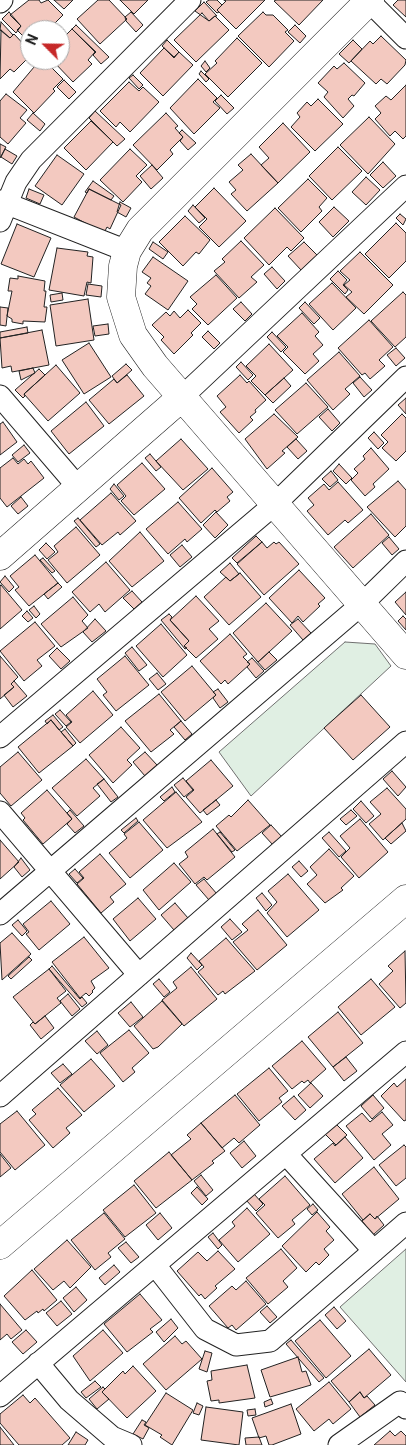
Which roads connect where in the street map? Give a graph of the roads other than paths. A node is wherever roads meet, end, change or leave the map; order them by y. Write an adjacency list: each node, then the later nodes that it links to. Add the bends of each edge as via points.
1 (190, 0): 5 (street, via 31,160)
2 (369, 0): 3 (street); 6 (street, via 140,230)
3 (406, 38)
4 (406, 186): 9 (street)
5 (2, 208): 6 (street)
6 (127, 251): 9 (street, via 121,297 133,335)
7 (406, 377): 11 (street)
8 (0, 396): 10 (street)
9 (182, 397): 10 (street); 11 (street)
10 (78, 487): 12 (street)
11 (275, 504): 14 (street); 16 (street)
12 (0, 556)
13 (406, 562): 14 (street)
14 (362, 604): 15 (street); 19 (street)
15 (406, 655)
16 (0, 737)
17 (406, 742): 22 (street)
18 (0, 812): 19 (street)
19 (50, 871): 21 (street); 22 (street)
20 (406, 899): 27 (street)
21 (0, 914)
22 (139, 975): 24 (street)
23 (406, 1052): 25 (street)
24 (2, 1090)
25 (286, 1154): 28 (street); 29 (street)
26 (406, 1223): 28 (street)
27 (0, 1245)
28 (374, 1251): 29 (street, via 270,1341 236,1345 205,1329)
29 (155, 1265): 30 (street)
30 (38, 1363): 31 (street); 33 (street, via 69,1400 112,1437)
31 (0, 1396)
32 (406, 1408): 34 (street, via 400,1402)
33 (131, 1445)
34 (340, 1445)

